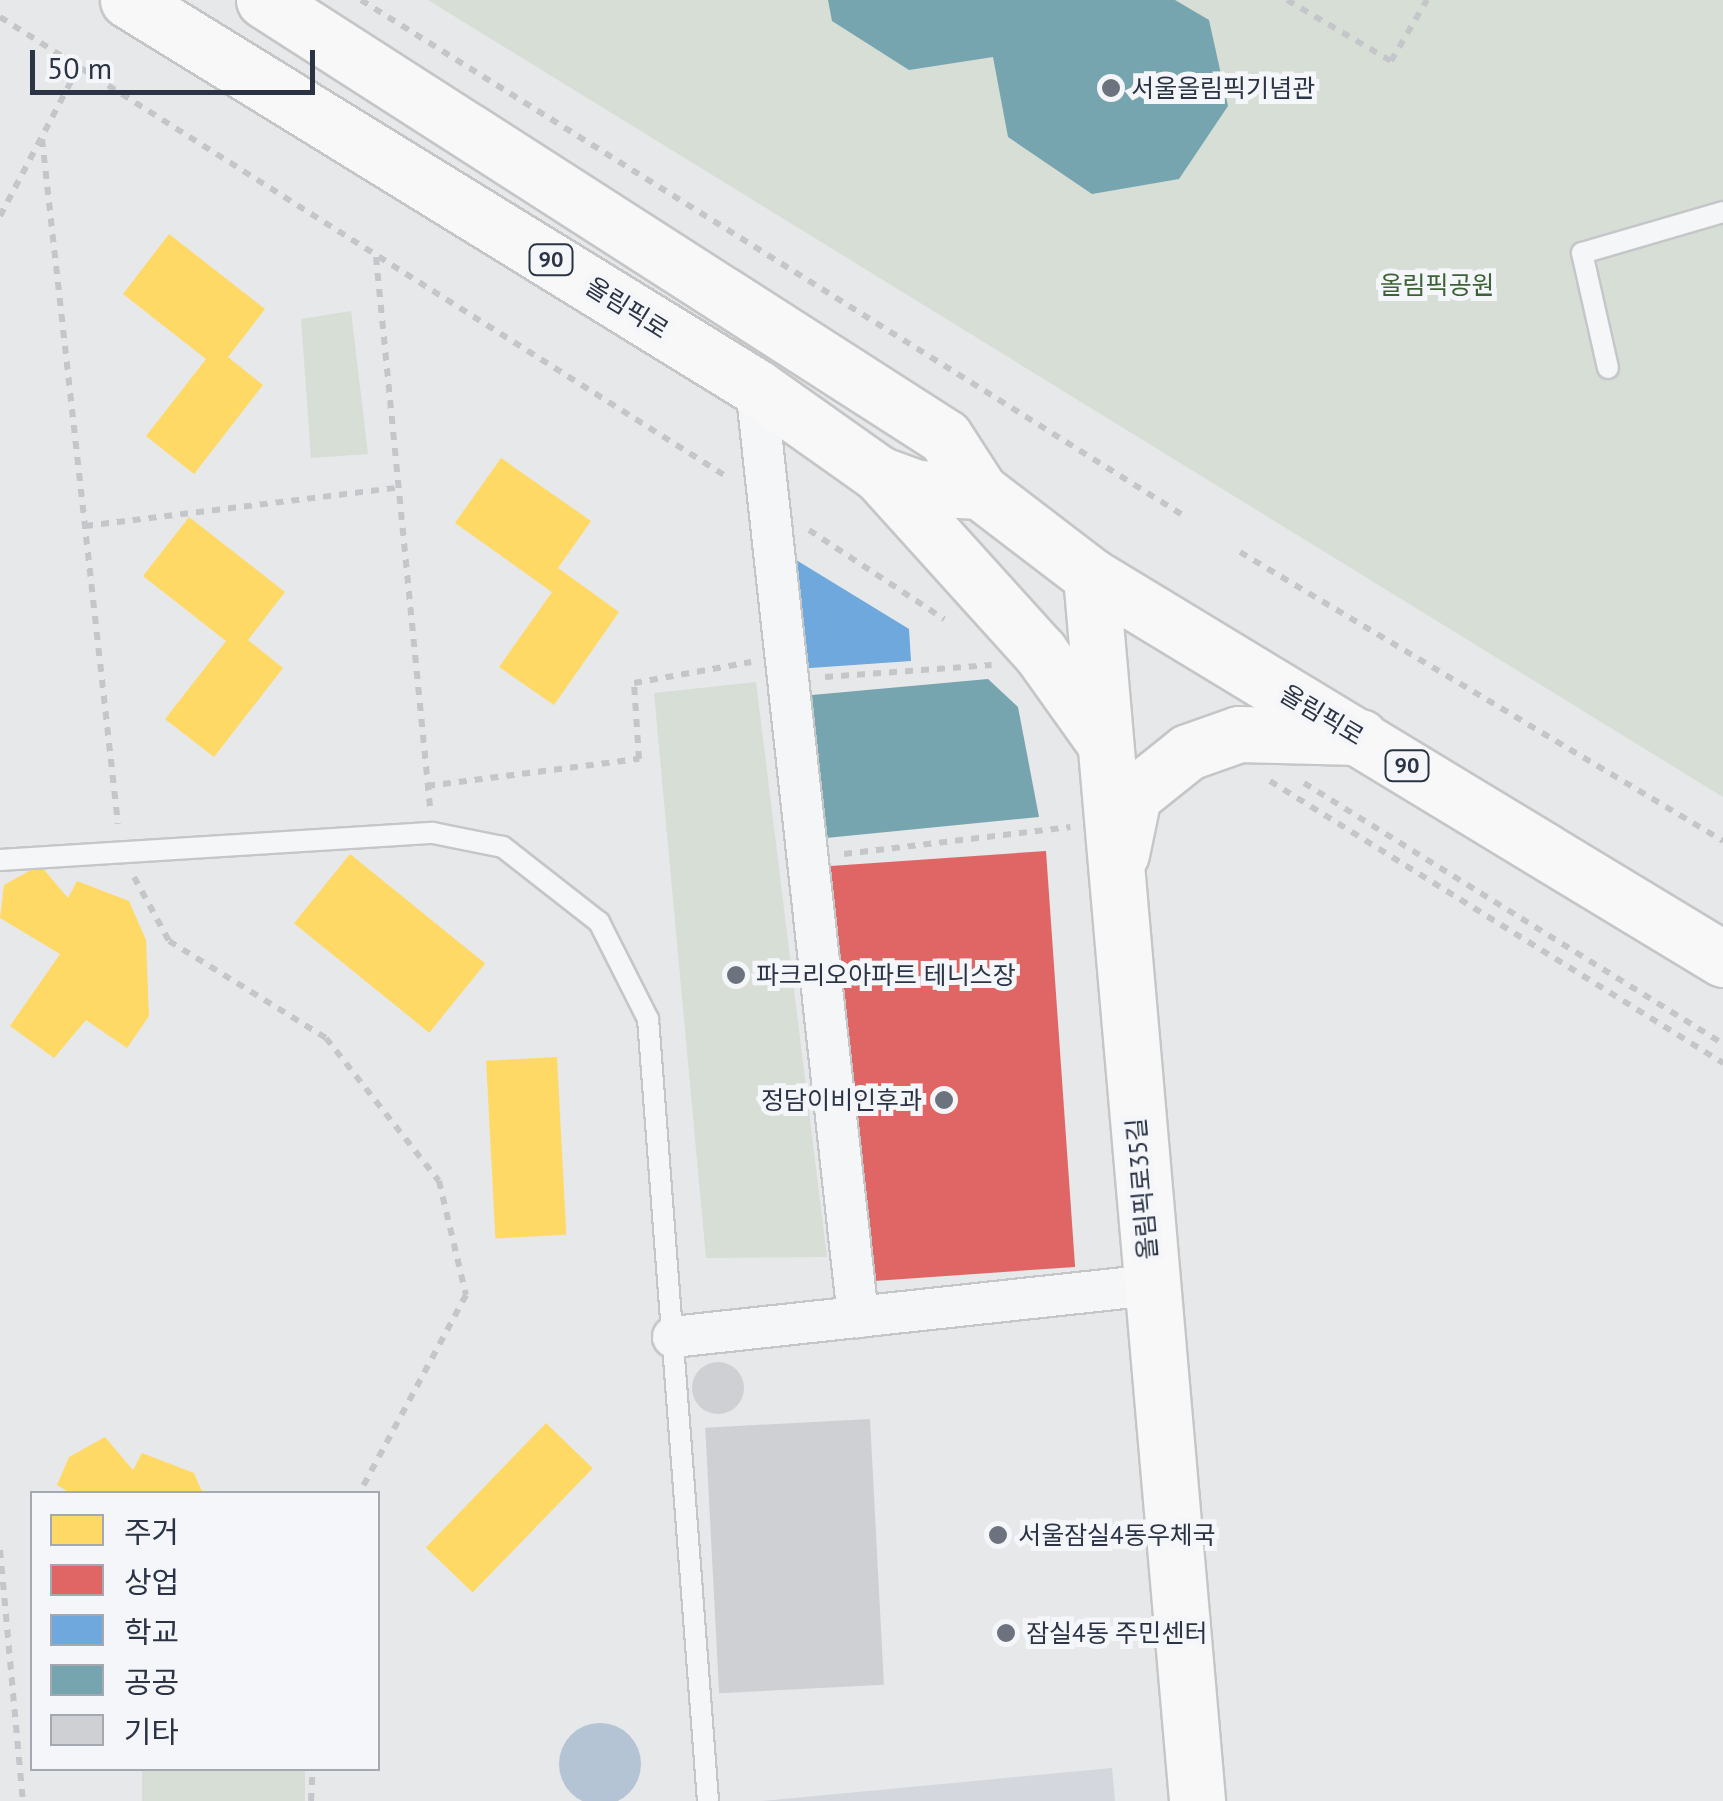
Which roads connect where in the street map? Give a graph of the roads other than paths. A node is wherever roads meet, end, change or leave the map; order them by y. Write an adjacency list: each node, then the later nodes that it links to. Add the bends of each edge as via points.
1 (128, 0): 5 (main road, 올림픽로 / 90)
2 (264, 0): 7 (main road, 올림픽로 / 90, via 945,438)
3 (1723, 212): 4 (lane, via 1582,253)
4 (1608, 368)
5 (756, 387): 6 (main road, 올림픽로 / 90); 15 (street)
6 (878, 474): 7 (main road, 올림픽로 / 90, via 916,488); 10 (main road, via 1040,652)
7 (980, 491): 8 (main road, 올림픽로 / 90)
8 (1091, 576): 9 (main road, 올림픽로 / 90); 10 (main road, 올림픽로35길)
9 (1360, 737): 12 (main road, via 1238,734 1188,752 1133,796); 13 (main road, 올림픽로 / 90)
10 (1102, 739): 12 (main road, 올림픽로35길)
11 (0, 860): 16 (lane, via 433,833 503,847 599,922 648,1019)
12 (1115, 881): 14 (main road, 올림픽로35길)
13 (1723, 959)
14 (1151, 1285): 15 (street); 18 (main road, 올림픽로35길)
15 (858, 1316): 16 (street)
16 (673, 1336): 17 (lane)
17 (708, 1801)
18 (1197, 1801)

